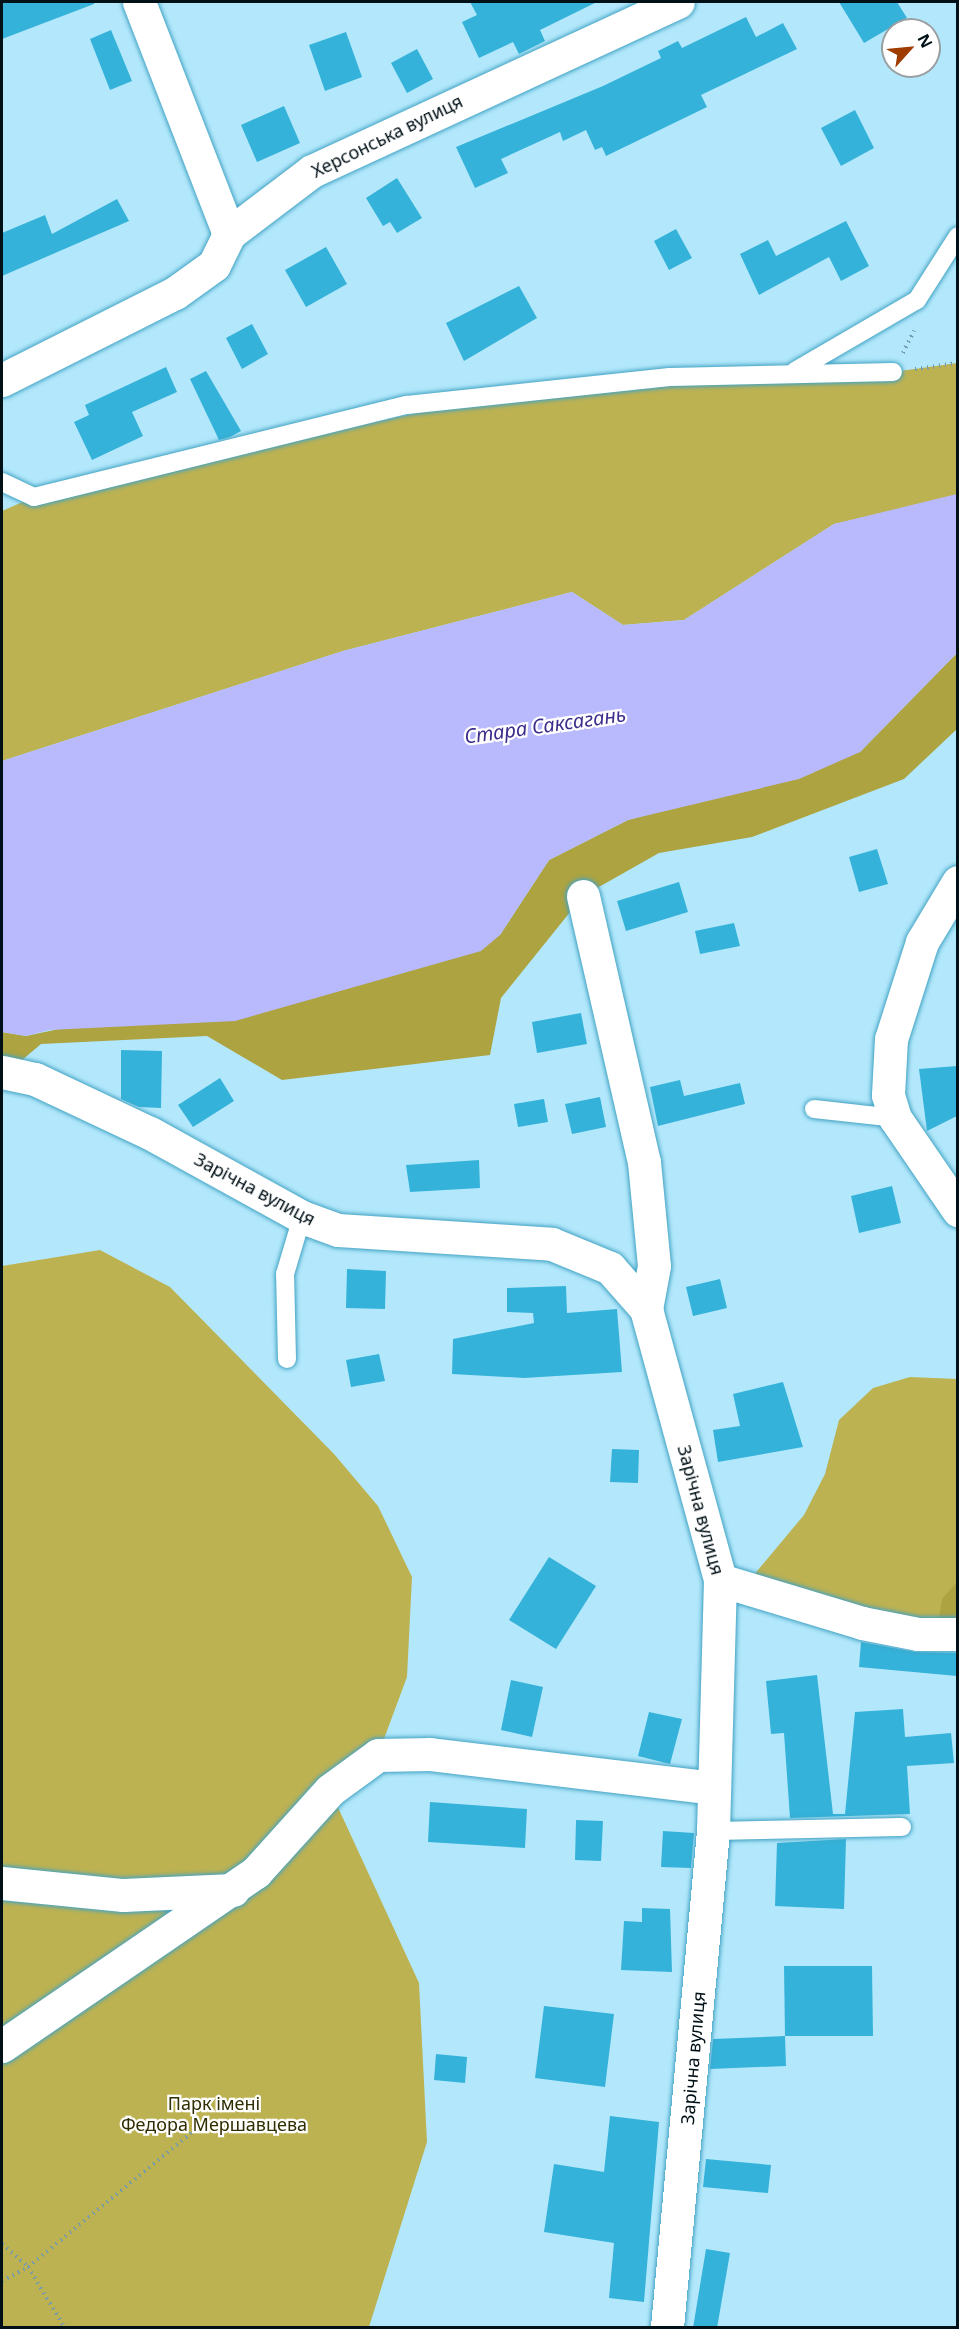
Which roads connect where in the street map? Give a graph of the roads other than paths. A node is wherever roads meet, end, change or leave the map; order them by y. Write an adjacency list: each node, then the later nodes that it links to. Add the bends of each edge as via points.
1 (140, 2): 3 (street)
2 (678, 2): 3 (street, Херсонська вулиця, via 352,148 284,189)
3 (229, 234): 7 (street, Херсонська вулиця, via 214,265 175,293)
4 (957, 236): 6 (lane, via 917,300)
5 (893, 372): 6 (lane)
6 (793, 373): 8 (lane, via 670,377 407,405 34,497)
7 (2, 380)
8 (2, 482)
9 (957, 882): 13 (street, via 922,942 891,1039 888,1095)
10 (583, 896): 16 (street, Зарічна вулиця, via 644,1162 654,1266)
11 (2, 1072): 15 (street, Зарічна вулиця, via 35,1079 150,1133)
12 (814, 1109): 13 (lane)
13 (895, 1118): 14 (street)
14 (957, 1210)
15 (302, 1217): 16 (street, Зарічна вулиця, via 338,1230 552,1244 610,1268); 17 (lane, via 285,1274)
16 (646, 1309): 18 (street, Зарічна вулиця)
17 (287, 1359)
18 (720, 1580): 19 (street, via 861,1623 918,1634); 20 (street, Зарічна вулиця)
19 (957, 1635)
20 (714, 1788): 22 (street, Зарічна вулиця); 24 (street, via 430,1754 378,1755 330,1790 294,1835)
21 (902, 1827): 22 (lane)
22 (713, 1831): 26 (street, Зарічна вулиця)
23 (2, 1883): 24 (street, via 123,1895)
24 (233, 1890): 25 (street)
25 (2, 2046)
26 (668, 2328)

